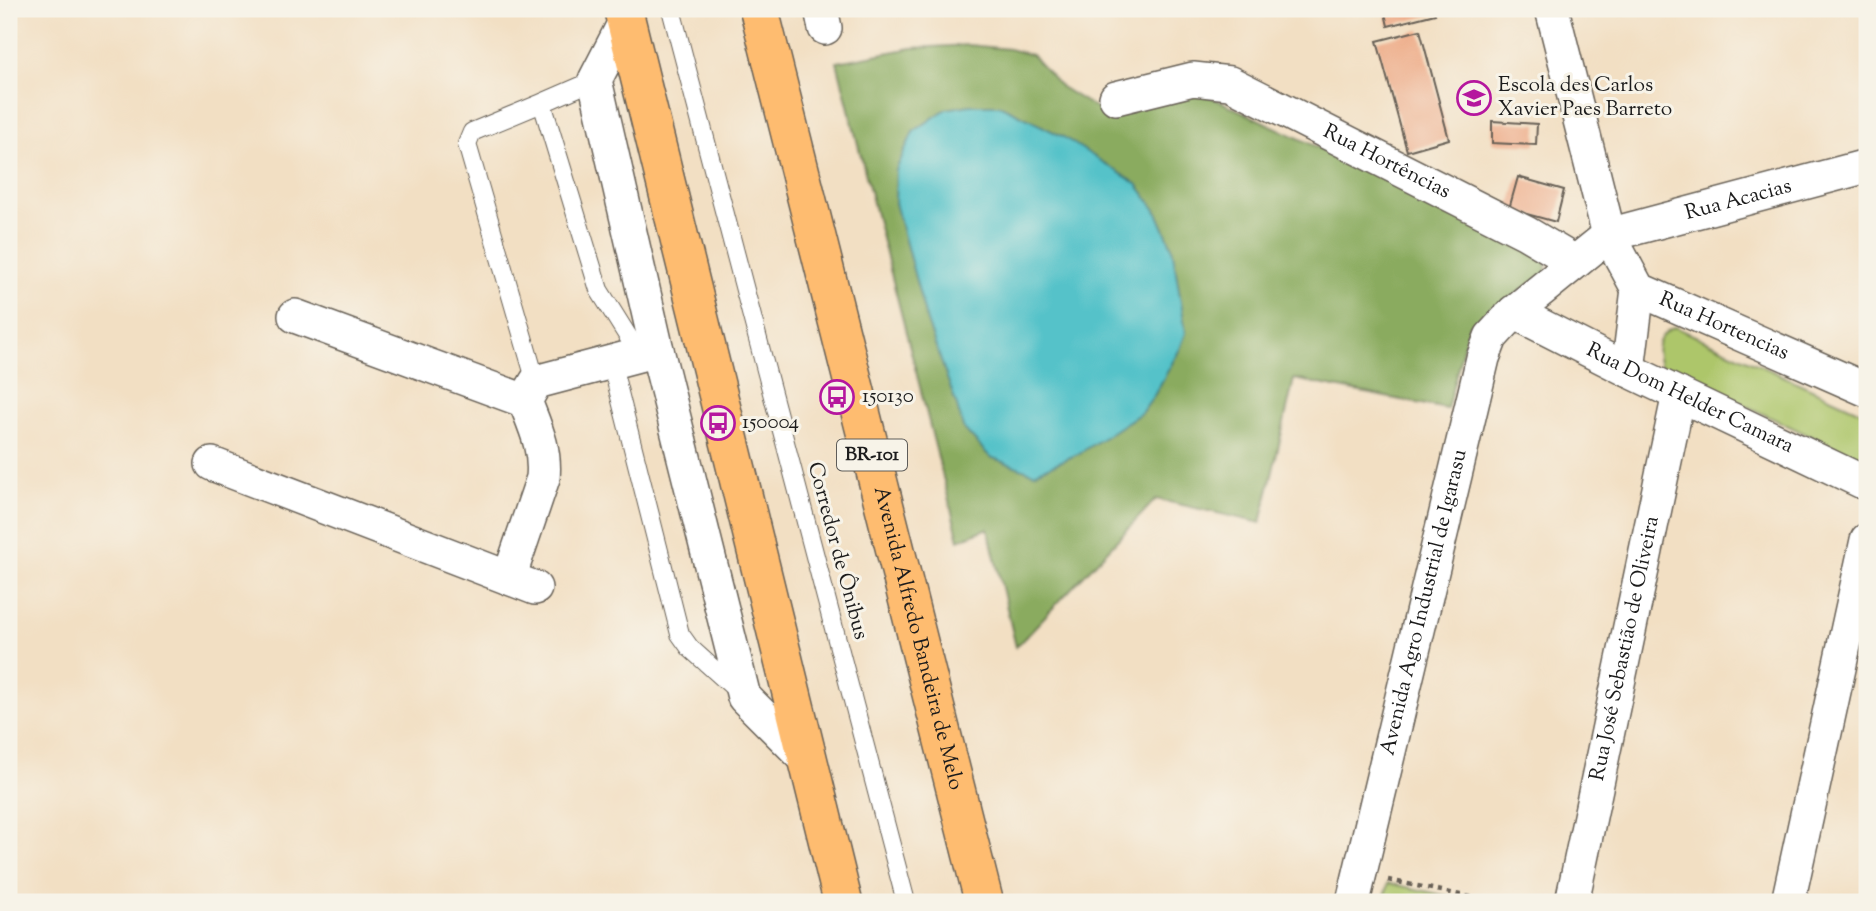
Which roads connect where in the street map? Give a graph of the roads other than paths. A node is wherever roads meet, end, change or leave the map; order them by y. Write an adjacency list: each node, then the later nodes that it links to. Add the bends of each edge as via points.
1 (671, 9): 26 (lane, Corredor de Ônibus)
2 (760, 9): 27 (highway, Avenida Alfredo Bandeira de Melo / BR-101)
3 (1552, 9): 9 (street, Rua Hortencias)
4 (624, 14): 5 (street); 23 (highway)
5 (595, 80): 7 (lane); 14 (street)
6 (1116, 98): 10 (street, Rua Hortências, via 1194,79 1230,83)
7 (542, 103): 14 (lane, via 599,290); 17 (lane, via 472,132 467,145)
8 (1867, 166): 9 (street, Rua Acacias)
9 (1609, 235): 10 (street, Avenida Agro Industrial de Igarasu); 11 (street, Rua Hortencias)
10 (1575, 262): 12 (street, Avenida Agro Industrial de Igarasu)
11 (1639, 289): 15 (street); 16 (street, Rua Hortencias)
12 (1514, 312): 15 (street, Rua Dom Helder Camara); 24 (street, Avenida Agro Industrial de Igarasu, via 1491,337 1483,358)
13 (295, 316): 17 (street)
14 (636, 355): 17 (street); 22 (street); 22 (lane, via 680,634)
15 (1628, 370): 18 (street, Rua Dom Helder Camara)
16 (1867, 390)
17 (531, 391): 19 (street, via 545,463 522,583)
18 (1679, 394): 20 (street, Rua Dom Helder Camara); 28 (street, Rua José Sebastião de Oliveira)
19 (212, 464)
20 (1867, 484)
21 (1867, 540): 29 (street)
22 (744, 697): 23 (street)
23 (808, 762): 25 (highway)
24 (1356, 888)
25 (843, 902)
26 (906, 902)
27 (984, 902)
28 (1572, 902)
29 (1788, 902)

